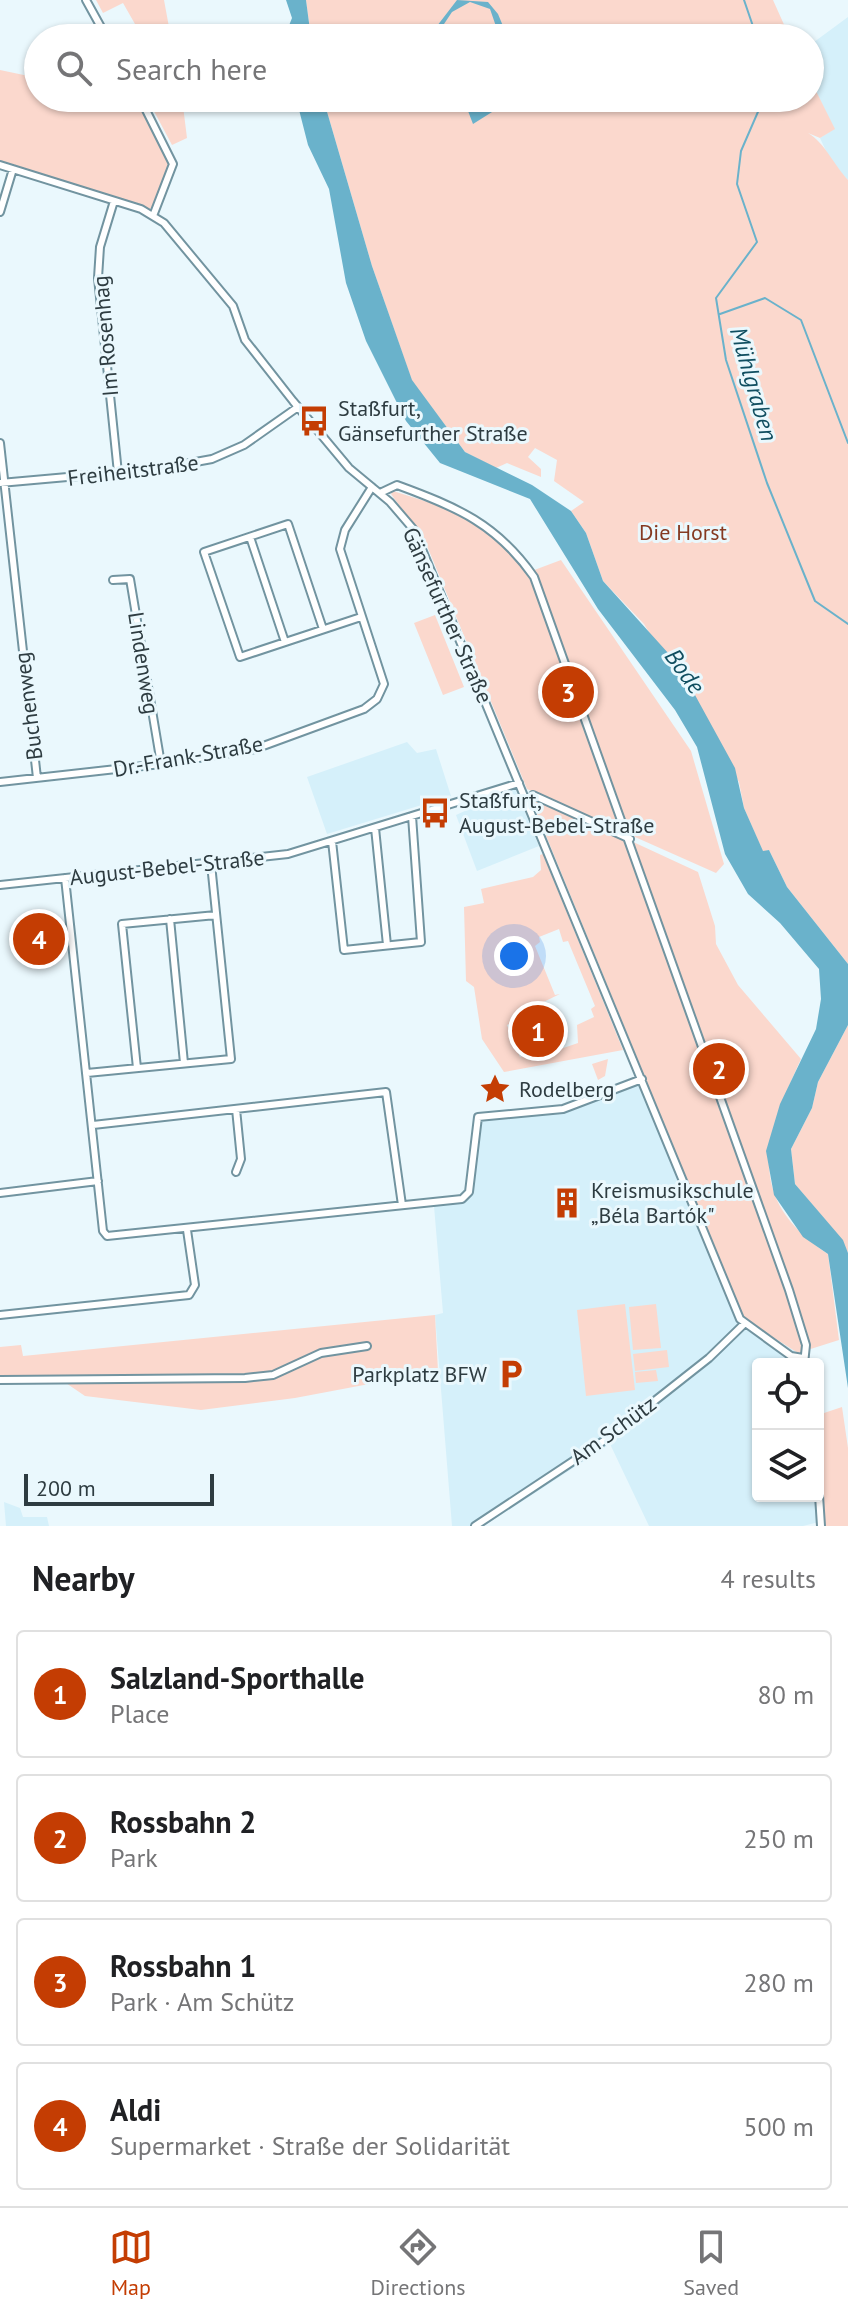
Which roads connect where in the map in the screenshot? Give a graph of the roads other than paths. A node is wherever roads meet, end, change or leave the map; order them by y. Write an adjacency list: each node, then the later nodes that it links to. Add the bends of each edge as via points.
1 (86, 0): 2 (street)
2 (99, 24)
3 (147, 112): 8 (street, via 173,164)
4 (0, 165): 5 (street)
5 (13, 169): 6 (street); 7 (street)
6 (114, 201): 8 (street); 11 (street, Im Rosenhag, via 100,247 98,278)
7 (0, 212)
8 (153, 216): 9 (street, Gänsefurther Straße, via 176,235 233,306 245,340)
9 (298, 407): 11 (street, Freiheitstraße, via 244,445 212,459); 13 (street, Gänsefurther Straße)
10 (0, 443): 12 (street, Buchenweg)
11 (118, 473): 12 (street, Freiheitstraße)
12 (1, 482): 21 (street, Buchenweg)
13 (372, 487): 14 (street, Gänsefurther Straße); 17 (street, Dr.-Frank-Straße, via 340,541)
14 (380, 493): 23 (street, Gänsefurther Straße, via 418,537); 27 (street, via 397,485 426,495 493,529 517,553 534,577)
15 (250, 537): 18 (street, via 288,524); 19 (street); 19 (street, via 204,552 240,657)
16 (113, 580): 20 (street, Lindenweg, via 130,579)
17 (361, 617): 18 (street); 20 (street, Dr.-Frank-Straße, via 384,684 372,704 255,749)
18 (323, 629): 19 (street)
19 (285, 642)
20 (161, 764): 21 (street, Dr.-Frank-Straße)
21 (37, 778): 22 (street, Dr.-Frank-Straße)
22 (0, 782)
23 (519, 783): 25 (street, August-Bebel-Straße); 38 (street, Gänsefurther Straße)
24 (533, 795): 27 (street)
25 (412, 816): 26 (street, August-Bebel-Straße); 34 (street, via 421,942)
26 (375, 828): 28 (street, August-Bebel-Straße); 34 (street)
27 (630, 839): 50 (street, via 789,1290 806,1345)
28 (332, 841): 29 (street, August-Bebel-Straße, via 288,854); 34 (street, via 344,950)
29 (211, 864): 30 (street, August-Bebel-Straße); 32 (street)
30 (65, 878): 31 (street, August-Bebel-Straße); 37 (street)
31 (0, 885)
32 (216, 915): 33 (street); 35 (street, via 231,1059)
33 (170, 919): 35 (street); 36 (street, via 122,924)
34 (387, 945)
35 (184, 1063): 36 (street)
36 (137, 1068): 37 (street)
37 (87, 1073): 40 (street)
38 (642, 1079): 44 (street, via 563,1109 478,1117 466,1197); 47 (street, Gänsefurther Straße)
39 (236, 1109): 40 (street); 41 (street, via 241,1159); 44 (street, via 386,1092)
40 (93, 1125): 42 (street)
41 (236, 1172)
42 (98, 1181): 43 (street); 45 (street, via 107,1236)
43 (0, 1193)
44 (402, 1205): 45 (street)
45 (187, 1230): 46 (street, via 195,1285 189,1295)
46 (0, 1315)
47 (744, 1324): 49 (street); 53 (street, Am Schütz, via 605,1440)
48 (367, 1346): 51 (street, via 321,1353 273,1375 245,1378)
49 (796, 1358)
50 (804, 1358)
51 (0, 1380)
52 (819, 1502): 54 (street)
53 (475, 1526)
54 (821, 1526)

